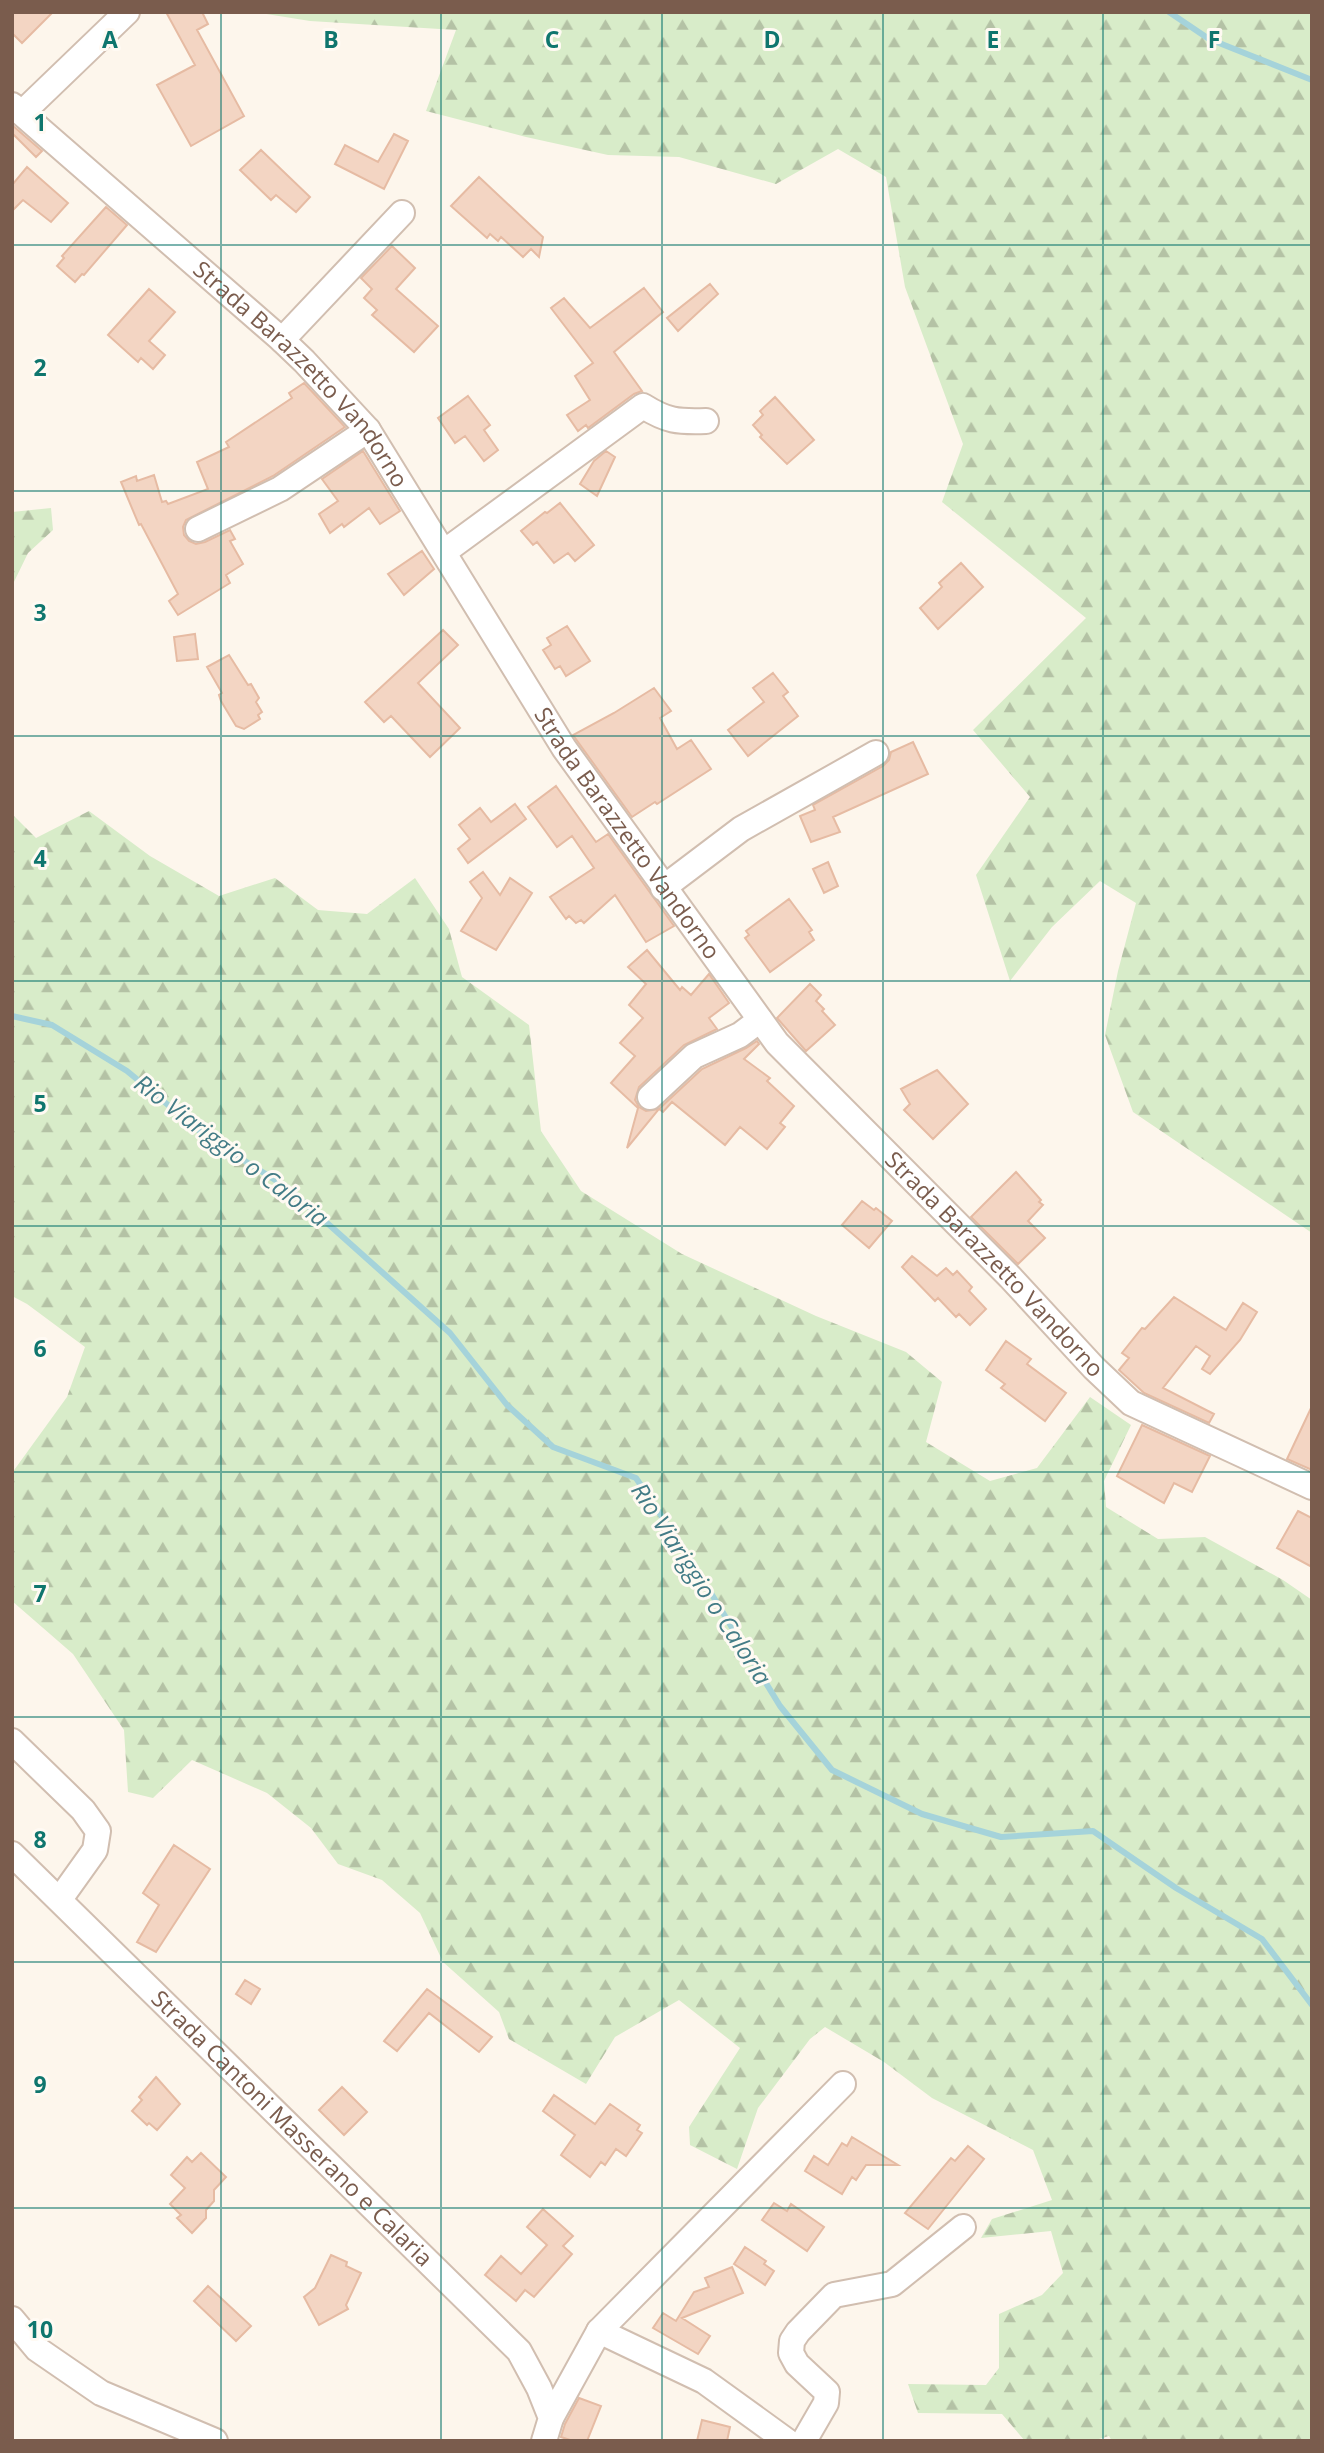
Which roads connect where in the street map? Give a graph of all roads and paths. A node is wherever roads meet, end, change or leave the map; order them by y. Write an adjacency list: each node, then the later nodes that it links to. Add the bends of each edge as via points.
1 (127, 12): 2 (street)
2 (17, 109): 4 (street, Strada Barazzetto Vandorno)
3 (402, 213): 4 (street)
4 (282, 340): 6 (street, Strada Barazzetto Vandorno)
5 (706, 421): 8 (street, via 663,418 643,406)
6 (368, 430): 7 (street, via 281,489); 8 (street, Strada Barazzetto Vandorno)
7 (198, 529)
8 (444, 552): 10 (street, Strada Barazzetto Vandorno, via 564,748)
9 (876, 753): 10 (street, via 741,829)
10 (663, 888): 11 (street, Strada Barazzetto Vandorno)
11 (760, 1020): 12 (street, via 740,1035 694,1056); 13 (street, Strada Barazzetto Vandorno, via 776,1043 1131,1403)
12 (650, 1097)
13 (1312, 1487)
14 (12, 1741): 16 (street, via 83,1810 98,1831 95,1850)
15 (12, 1854): 16 (street, Strada Cantoni Masserano e Calaria)
16 (60, 1899): 21 (street, Strada Cantoni Masserano e Calaria, via 519,2351 539,2388)
17 (843, 2084): 20 (street, Strada Cantoni Masserano e Calaria)
18 (962, 2227): 24 (street, via 892,2284 834,2295 798,2332 791,2353 827,2392 826,2403)
19 (12, 2319): 22 (street, via 37,2349 101,2393)
20 (599, 2331): 21 (street, Strada Cantoni Masserano e Calaria); 23 (street, via 704,2381)
21 (547, 2430)
22 (215, 2441)
23 (788, 2441)
24 (804, 2441)

